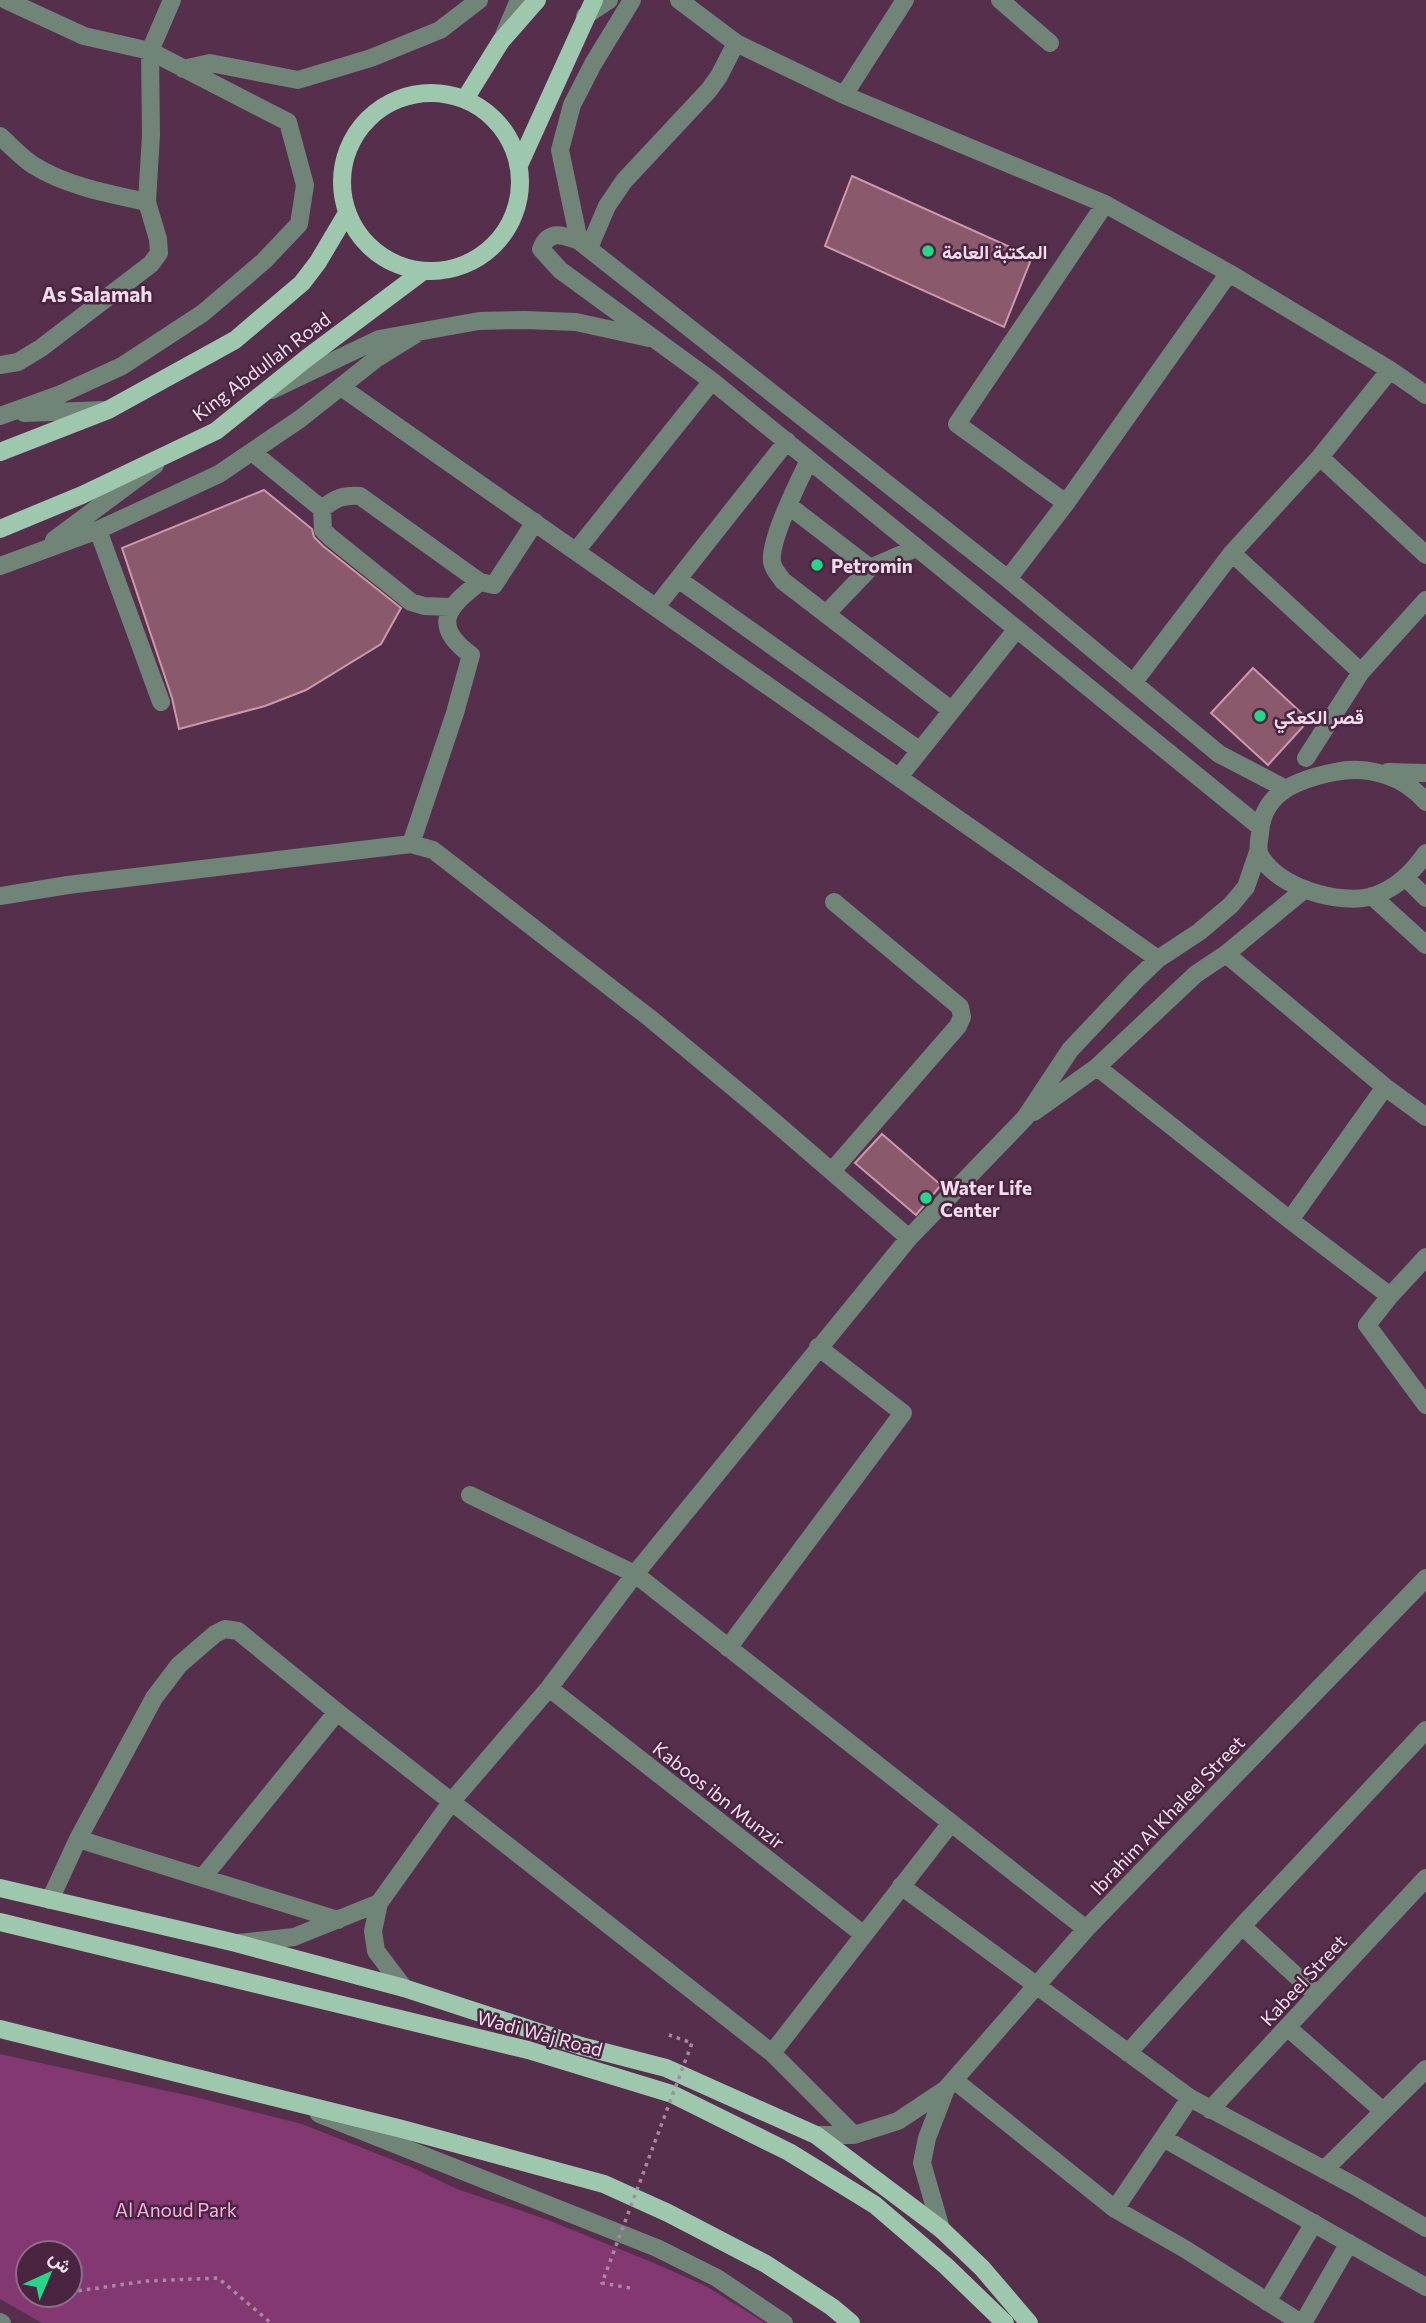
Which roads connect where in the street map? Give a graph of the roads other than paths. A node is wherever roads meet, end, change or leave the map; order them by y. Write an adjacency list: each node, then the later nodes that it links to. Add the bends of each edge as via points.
1 (172, 0): 15 (street)
2 (479, 0): 16 (street, via 440,30 298,80 209,63)
3 (519, 0): 12 (street)
4 (537, 0): 12 (main road)
5 (609, 0): 11 (street)
6 (632, 0): 24 (street, via 572,106 560,150)
7 (679, 0): 14 (street)
8 (905, 0): 17 (street)
9 (1000, 0): 13 (street)
10 (6, 6): 15 (street, via 84,36)
11 (589, 8): 20 (main road)
12 (501, 41): 18 (main road)
13 (1050, 43)
14 (736, 44): 17 (street); 24 (street, via 709,90 624,181)
15 (150, 51): 16 (street); 21 (street)
16 (183, 69): 36 (street, via 288,122 305,185 299,223 254,270 163,340 122,366)
17 (844, 94): 22 (street)
18 (465, 99): 20 (main road, via 500,125); 23 (main road, via 419,93 377,110 361,126 342,167)
19 (0, 136): 21 (street, via 50,174)
20 (520, 165): 25 (main road, via 521,193 513,219 498,243 476,260 450,270)
21 (147, 202): 29 (street, via 159,253 151,264 41,348 18,362)
22 (1105, 204): 26 (street); 43 (street, via 957,424)
23 (347, 213): 25 (main road, via 376,253); 35 (main road, King Abdullah Road, via 302,284 235,340)
24 (584, 244): 28 (street, via 560,234 551,235 541,248 560,270); 57 (street)
25 (422, 272): 33 (main road, King Abdullah Road)
26 (1229, 273): 30 (street); 43 (street)
27 (419, 332): 28 (street, via 479,321 525,320 576,322); 32 (street); 33 (street, via 379,339)
28 (654, 339): 31 (street)
29 (0, 365)
30 (1390, 370): 34 (street); 41 (street)
31 (712, 381): 37 (street); 51 (street)
32 (341, 387): 40 (street); 46 (street)
33 (263, 395): 38 (main road, King Abdullah Road, via 216,430)
34 (1426, 395)
35 (108, 410): 36 (street); 39 (main road, King Abdullah Road)
36 (4, 415)
37 (786, 441): 42 (street); 56 (street)
38 (173, 451): 47 (main road, King Abdullah Road); 50 (street)
39 (0, 452)
40 (252, 452): 45 (street); 48 (street, via 219,474)
41 (1320, 457): 52 (street); 53 (street)
42 (809, 460): 44 (street); 49 (street)
43 (1066, 503): 57 (street)
44 (788, 505): 55 (street); 62 (street, via 772,563 783,581)
45 (322, 509): 58 (street, via 334,499 360,496); 60 (street, via 323,530 411,602)
46 (535, 522): 51 (street); 58 (street, via 494,584)
47 (0, 529)
48 (99, 530): 50 (street); 66 (street)
49 (916, 548): 55 (street); 63 (street)
50 (40, 551): 54 (street)
51 (576, 551): 61 (street)
52 (1232, 553): 64 (street); 65 (street)
53 (1426, 555)
54 (0, 566)
55 (870, 568): 62 (street)
56 (678, 579): 61 (street); 69 (street)
57 (1008, 579): 65 (street)
58 (480, 582): 60 (street)
59 (1426, 600): 64 (street)
60 (450, 607): 78 (street, via 446,623 471,655)
61 (656, 607): 74 (street)
62 (826, 614): 67 (street)
63 (1016, 630): 67 (street); 71 (street)
64 (1361, 672): 70 (street)
65 (1133, 683): 68 (street)
66 (162, 702)
67 (951, 710): 69 (street)
68 (1199, 738): 71 (street); 75 (street, via 1219,754)
69 (919, 750): 74 (street)
70 (1306, 758)
71 (1180, 763): 77 (street)
72 (1381, 772): 73 (street); 75 (street, via 1348,769); 76 (street, via 1416,791)
73 (1426, 774)
74 (899, 777): 89 (street)
75 (1286, 789): 77 (street, via 1269,803)
76 (1426, 802)
77 (1260, 827): 79 (street)
78 (411, 844): 83 (street); 94 (street, via 433,850 629,1002)
79 (1258, 852): 82 (street, via 1274,874); 89 (street, via 1246,887 1231,905)
80 (1426, 853): 81 (street)
81 (1405, 877): 84 (street); 85 (street)
82 (1305, 890): 84 (street, via 1341,898); 88 (street)
83 (0, 896)
84 (1372, 896): 87 (street)
85 (1426, 898)
86 (834, 902): 94 (street, via 960,1007 962,1017)
87 (1426, 945)
88 (1226, 954): 90 (street, via 1196,974); 91 (street)
89 (1158, 960): 93 (street, via 1070,1050)
90 (1097, 1067): 93 (street); 95 (street)
91 (1385, 1087): 92 (street); 95 (street)
92 (1426, 1117)
93 (1025, 1118): 96 (street)
94 (832, 1171): 96 (street)
95 (1290, 1220): 98 (street)
96 (909, 1238): 99 (street)
97 (1426, 1257): 98 (street)
98 (1390, 1296): 100 (street, via 1367,1325)
99 (818, 1347): 102 (street); 104 (street, via 903,1413)
100 (1426, 1405)
101 (470, 1495): 102 (street)
102 (635, 1574): 104 (street); 105 (street)
103 (1426, 1578): 120 (street, Ibrahim Al Khaleel Street)
104 (728, 1648): 109 (street)
105 (549, 1688): 108 (street); 121 (street, Kaboos ibn Munzir)
106 (337, 1712): 108 (street); 110 (street, via 238,1631 225,1629 179,1665 154,1698); 111 (street)
107 (1426, 1730): 119 (street)
108 (452, 1801): 116 (street); 128 (street)
109 (951, 1823): 113 (street); 120 (street)
110 (78, 1839): 111 (street); 115 (street)
111 (203, 1877): 117 (street)
112 (1426, 1878): 125 (street, Kabeel Street)
113 (901, 1886): 121 (street); 123 (street)
114 (0, 1888): 115 (main road)
115 (50, 1900): 122 (main road)
116 (379, 1903): 117 (street); 124 (street, via 373,1931 376,1951)
117 (338, 1920): 122 (street, via 294,1937)
118 (0, 1922): 149 (main road, Wadi Waj Road, via 528,2050 672,2094 789,2152 875,2205)
119 (1242, 1926): 125 (street); 129 (street)
120 (1086, 1929): 123 (street, Ibrahim Al Khaleel Street)
121 (864, 1935): 128 (street)
122 (236, 1943): 124 (main road)
123 (1036, 1985): 129 (street); 131 (street, Ibrahim Al Khaleel Street)
124 (404, 1988): 136 (main road, via 581,2046 666,2068)
125 (1317, 1995): 126 (street, Kabeel Street)
126 (1287, 2027): 134 (street, Kabeel Street); 135 (street)
127 (0, 2029): 133 (main road)
128 (772, 2053): 137 (street)
129 (1128, 2053): 132 (street)
130 (1426, 2069): 135 (street)
131 (950, 2085): 137 (street, via 898,2121); 140 (street); 143 (street, via 927,2138 922,2164)
132 (1190, 2098): 134 (street); 138 (street)
133 (287, 2101): 147 (street, via 657,2248 717,2278); 148 (main road, via 604,2184 766,2264)
134 (1210, 2110): 139 (street)
135 (1383, 2111): 139 (street)
136 (816, 2135): 137 (street); 143 (main road)
137 (854, 2135)
138 (1163, 2138): 140 (street); 141 (street)
139 (1324, 2170): 142 (street)
140 (1115, 2209): 146 (street)
141 (1314, 2223): 144 (street); 146 (street)
142 (1426, 2228)
143 (941, 2229): 150 (main road)
144 (1349, 2243): 145 (street); 151 (street)
145 (1426, 2287)
146 (1267, 2302): 151 (street)
147 (784, 2323)
148 (851, 2323)
149 (1005, 2323)
150 (1028, 2323)
151 (1302, 2323)

